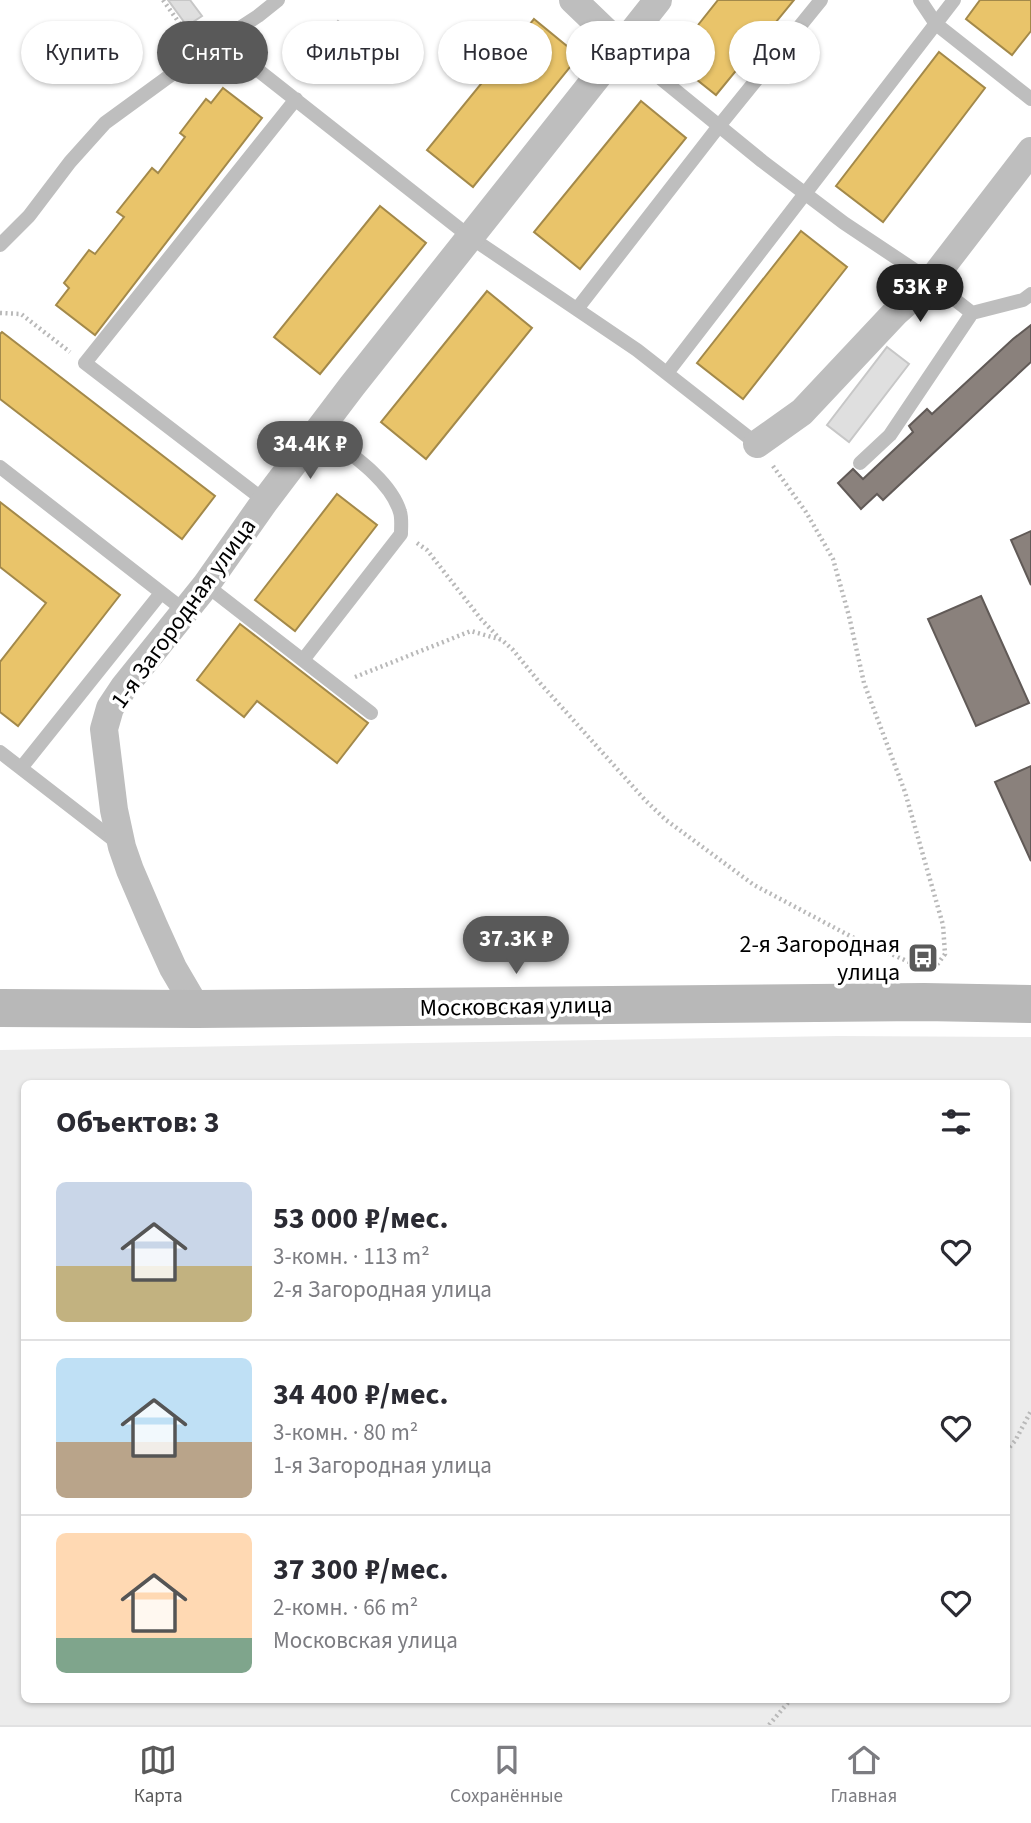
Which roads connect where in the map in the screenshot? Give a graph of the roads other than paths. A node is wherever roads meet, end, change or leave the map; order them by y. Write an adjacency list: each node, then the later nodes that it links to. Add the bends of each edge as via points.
1 (278, 0): 7 (lane)
2 (573, 0): 8 (street)
3 (658, 0): 9 (street, 1-я Загородная улица)
4 (821, 0): 17 (lane)
5 (920, 0): 10 (lane)
6 (954, 0): 10 (lane)
7 (251, 21)
8 (595, 21)
9 (641, 21)
10 (936, 24): 16 (lane); 19 (lane)
11 (268, 77): 15 (lane)
12 (158, 84): 21 (lane, via 105,123)
13 (591, 84): 20 (street, 1-я Загородная улица)
14 (668, 84): 17 (lane)
15 (296, 99): 20 (lane); 31 (lane, via 85,363)
16 (1031, 99)
17 (719, 126): 19 (lane); 24 (lane)
18 (1031, 151): 22 (street)
19 (805, 194): 22 (lane); 26 (lane)
20 (470, 237): 24 (lane); 27 (street, 1-я Загородная улица)
21 (0, 245)
22 (931, 281): 25 (lane); 28 (street, via 802,412)
23 (1031, 294): 25 (lane)
24 (577, 309): 26 (lane)
25 (972, 313): 29 (lane, via 890,435)
26 (667, 373): 28 (lane)
27 (318, 430): 31 (street, 1-я Загородная улица); 35 (lane, via 392,493 401,514 401,534)
28 (757, 444)
29 (860, 463)
30 (0, 467): 33 (lane)
31 (265, 501): 32 (street, 1-я Загородная улица)
32 (206, 584): 34 (street, 1-я Загородная улица); 35 (lane)
33 (161, 593): 34 (lane); 38 (lane)
34 (184, 611): 39 (street, 1-я Загородная улица, via 124,687 110,708 104,729)
35 (303, 660): 36 (lane)
36 (371, 713)
37 (0, 752): 38 (lane)
38 (21, 768): 39 (lane)
39 (122, 847): 42 (street, 1-я Загородная улица, via 163,947)
40 (1031, 1004): 42 (main road, Московская улица)
41 (0, 1008): 42 (main road, Московская улица)
42 (197, 1009)

